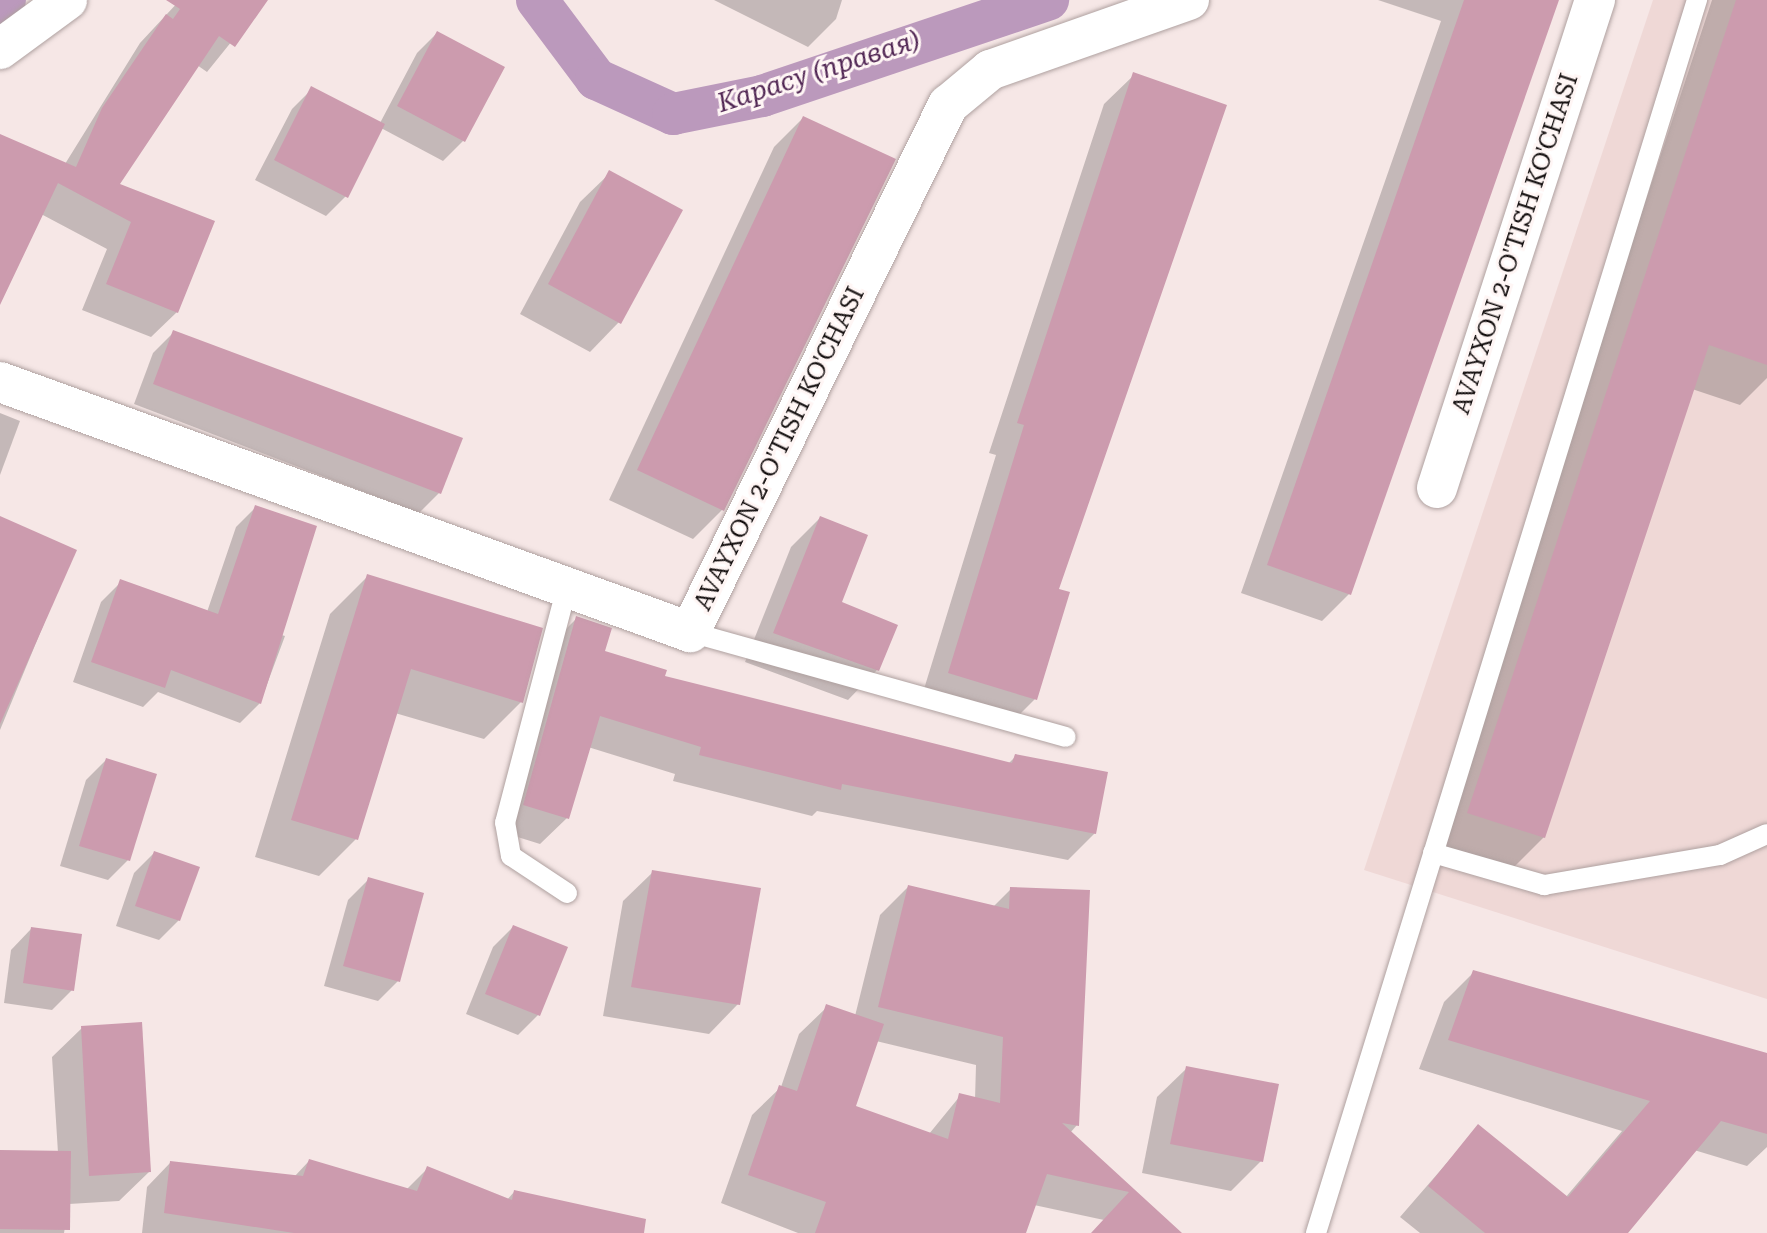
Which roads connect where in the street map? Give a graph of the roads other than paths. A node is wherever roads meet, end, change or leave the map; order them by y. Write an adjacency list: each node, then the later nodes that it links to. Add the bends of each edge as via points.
1 (67, 0): 5 (street)
2 (1189, 0): 9 (street, AVAYXON 2-O'TISH KO'CHASI, via 990,70 948,105)
3 (1595, 0): 7 (street, AVAYXON 2-O'TISH KO'CHASI)
4 (1697, 0): 12 (lane)
5 (0, 49)
6 (0, 382): 8 (street, AVAYXON 2-O'TISH KO'CHASI)
7 (1437, 488)
8 (567, 587): 9 (street, AVAYXON 2-O'TISH KO'CHASI); 13 (lane, via 505,823 511,856)
9 (690, 632): 10 (lane)
10 (1066, 737)
11 (1767, 834): 12 (lane, via 1720,855 1544,885)
12 (1433, 853): 14 (lane)
13 (567, 893)
14 (1316, 1233)

